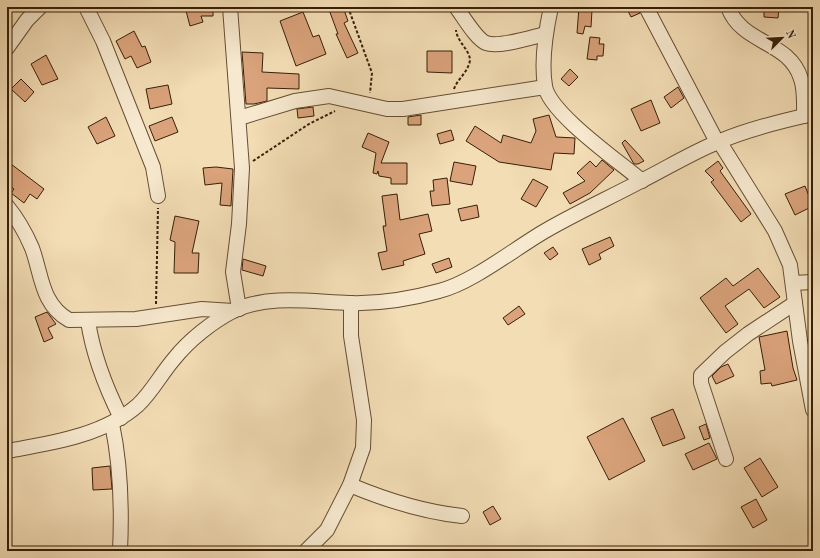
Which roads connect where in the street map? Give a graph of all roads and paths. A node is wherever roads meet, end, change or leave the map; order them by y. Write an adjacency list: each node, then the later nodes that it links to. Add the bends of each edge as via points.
1 (40, 7): 10 (street)
2 (86, 7): 20 (street, via 153,167)
3 (230, 7): 16 (street)
4 (348, 7): 14 (path, via 372,73)
5 (551, 7): 9 (street)
6 (646, 7): 17 (street)
7 (728, 7): 15 (street, via 742,29 783,53 794,66 801,79)
8 (456, 8): 9 (street, via 486,43 499,44); 13 (path, via 457,37 467,52 470,63 454,88)
9 (545, 34): 11 (street)
10 (8, 44)
11 (545, 87): 13 (street); 19 (street, via 553,102 584,135)
12 (352, 102): 14 (street); 16 (street, via 329,96 295,101); 18 (path, via 309,124)
13 (452, 102): 14 (street, via 403,109)
14 (367, 105)
15 (808, 115): 17 (street)
16 (239, 118): 18 (street)
17 (718, 142): 19 (street); 23 (street, via 783,247)
18 (242, 168): 26 (street, via 233,272)
19 (642, 181): 24 (street, via 546,231 442,291 411,298)
20 (158, 196): 27 (path)
21 (7, 206): 28 (street, via 15,214 32,248 51,306 69,320)
22 (813, 282): 23 (street)
23 (793, 283): 25 (street)
24 (351, 303): 26 (street, via 278,300); 33 (street, via 351,336 364,433 363,448)
25 (795, 303): 29 (street); 32 (street, via 748,334 702,375 701,383)
26 (236, 310): 27 (street, via 202,309); 30 (street, via 212,325 175,358 138,405)
27 (156, 315): 28 (street, via 136,319)
28 (88, 321): 30 (street, via 98,368)
29 (813, 410)
30 (116, 421): 31 (street, via 70,438); 35 (street, via 122,505)
31 (7, 451)
32 (726, 459)
33 (350, 485): 34 (street, via 426,511); 36 (street, via 327,530)
34 (462, 516)
35 (120, 551)
36 (306, 551)

